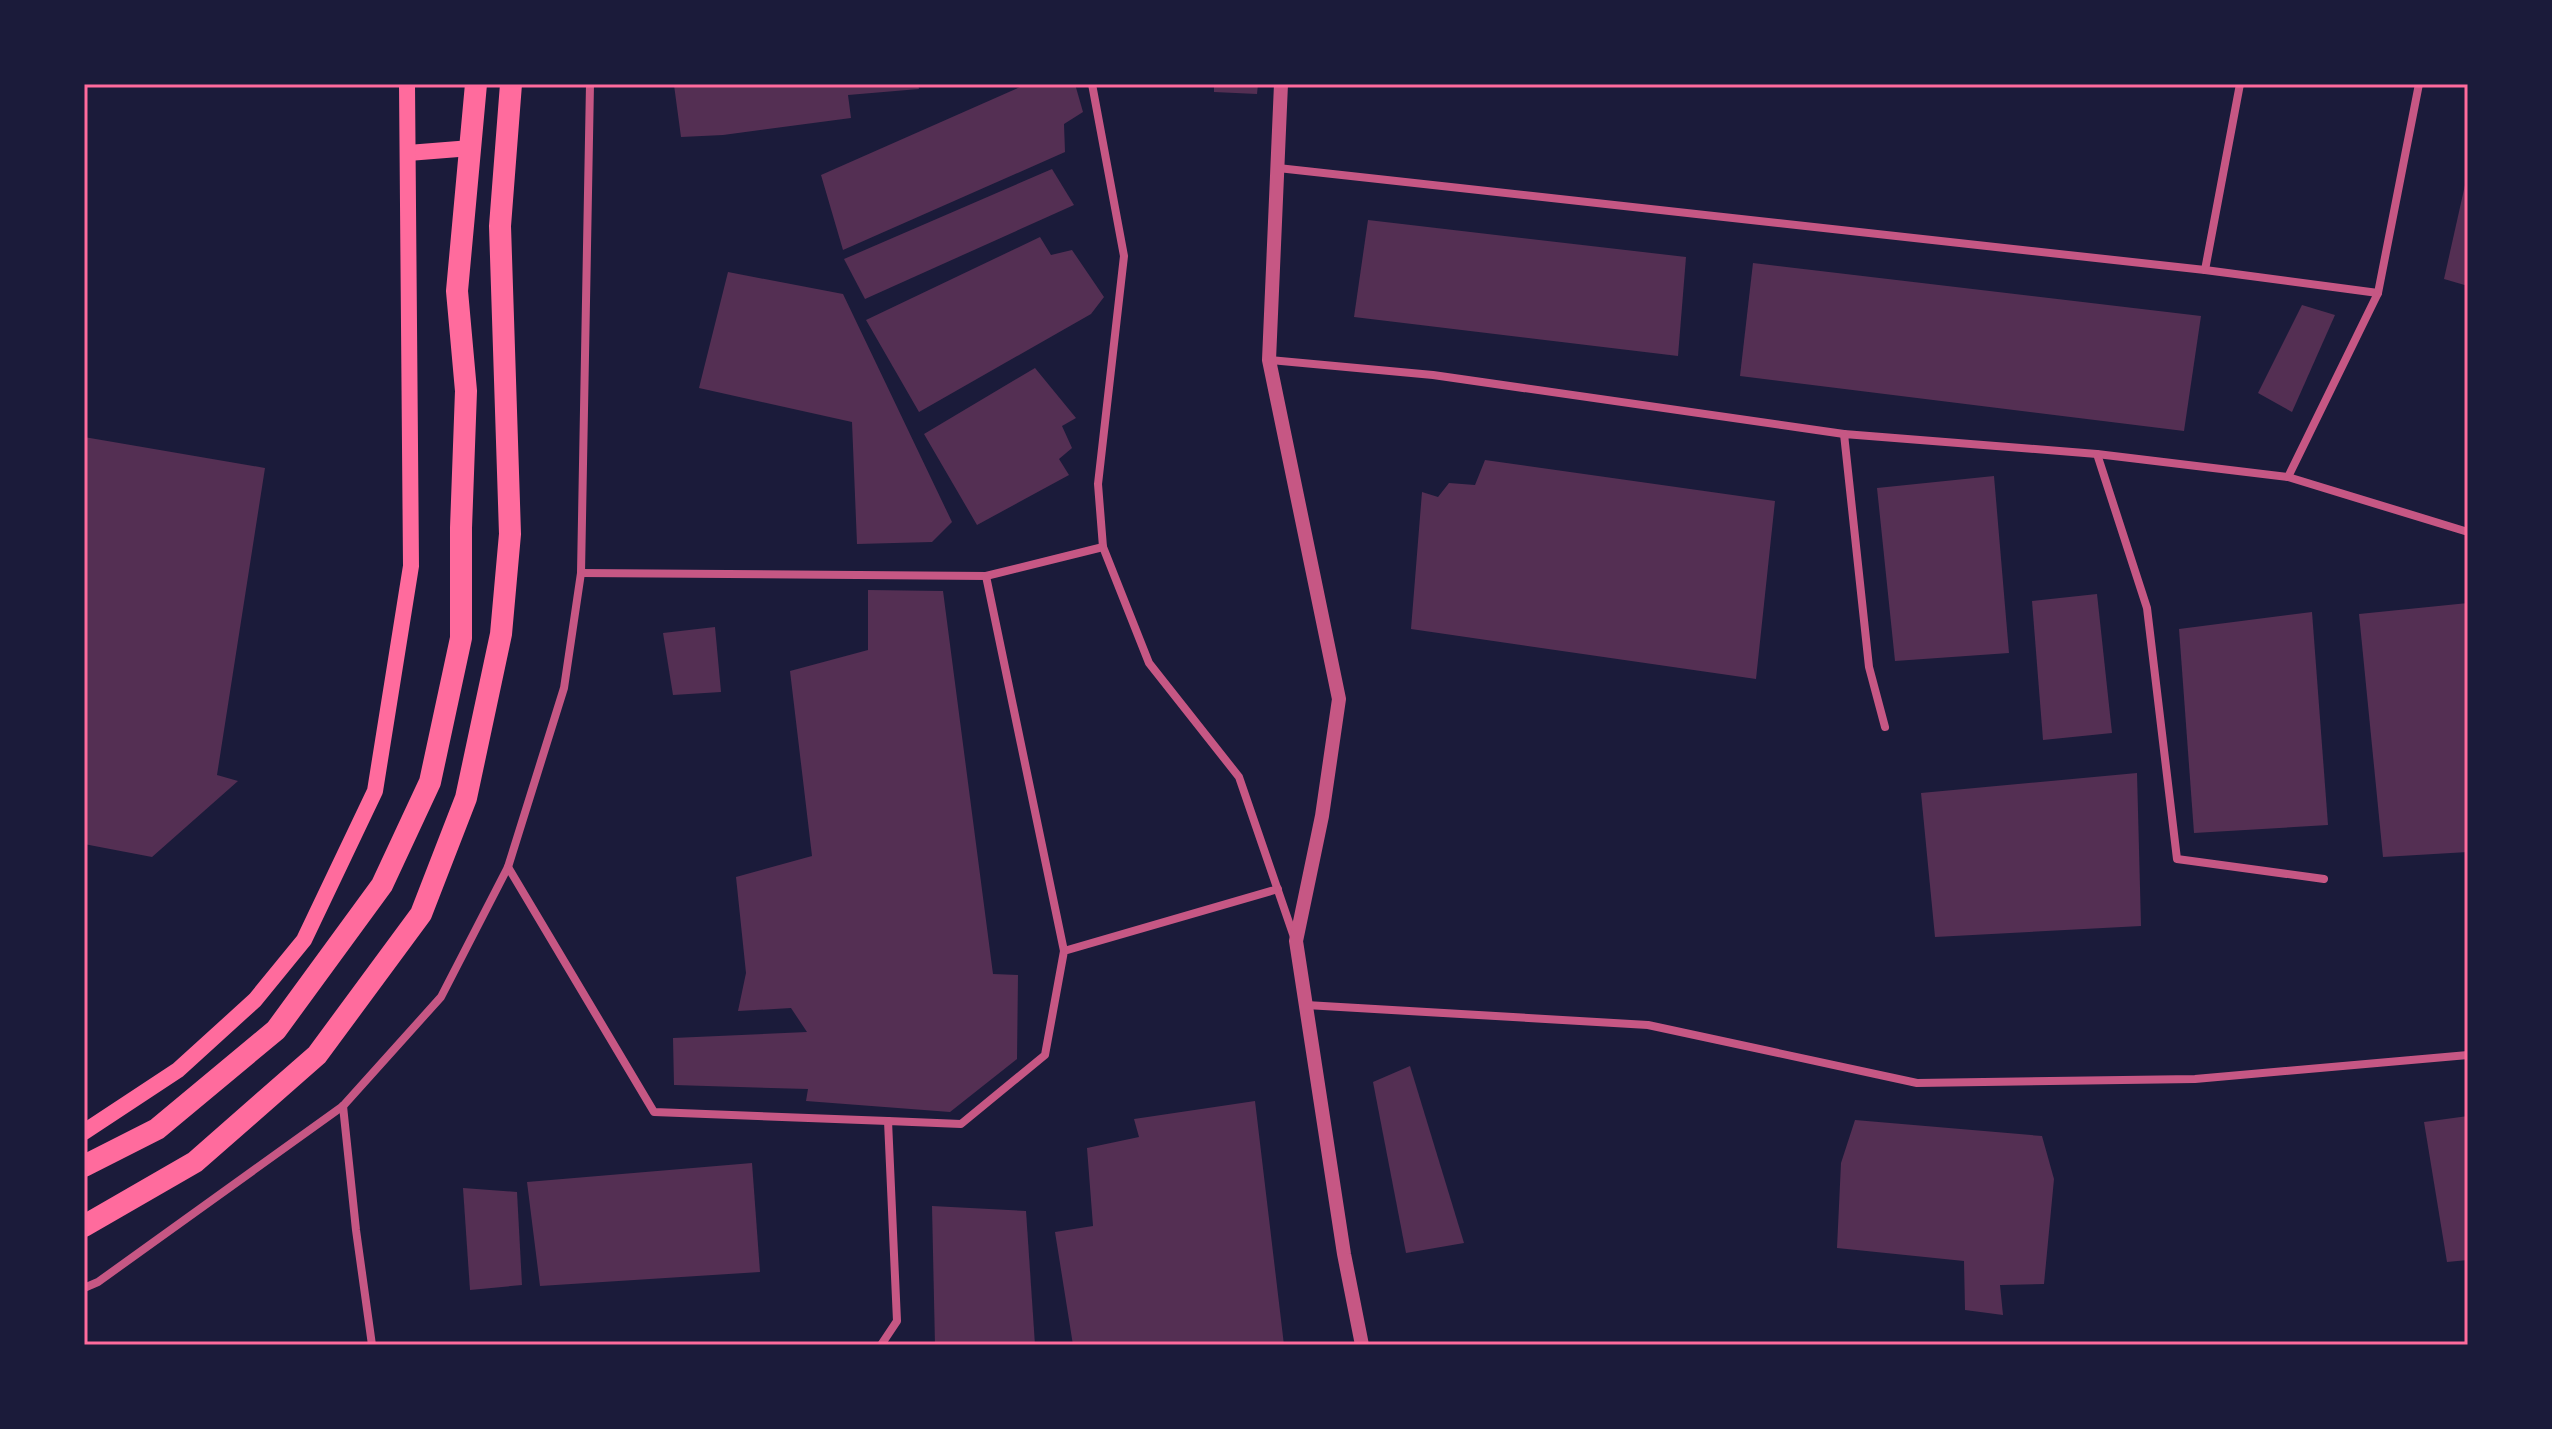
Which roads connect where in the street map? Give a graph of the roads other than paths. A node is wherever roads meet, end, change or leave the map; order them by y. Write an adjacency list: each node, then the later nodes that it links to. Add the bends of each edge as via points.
1 (407, 84): 10 (main road)
2 (476, 84): 9 (highway)
3 (511, 84): 34 (highway, via 500,226 510,534 501,634 466,798 421,914 317,1055 195,1162)
4 (590, 84): 20 (street)
5 (1092, 84): 19 (street, via 1124,256 1098,484)
6 (1281, 84): 11 (street)
7 (2240, 84): 12 (street)
8 (2419, 84): 13 (street)
9 (471, 148): 10 (main road); 33 (highway, via 457,291 466,391 461,638 430,782 382,885 276,1030 157,1129)
10 (408, 153): 32 (main road, via 411,566 375,791 304,940 255,1000 178,1070)
11 (1278, 168): 12 (street); 14 (street)
12 (2205, 270): 13 (street)
13 (2378, 293): 17 (street)
14 (1269, 360): 15 (street, via 1433,375); 26 (street, via 1339,699)
15 (1844, 434): 16 (street); 22 (street, via 1869,667)
16 (2097, 454): 17 (street); 24 (street, via 2147,608 2177,859)
17 (2288, 477): 18 (street)
18 (2468, 532)
19 (1103, 547): 21 (street); 25 (street, via 1149,663 1239,777)
20 (581, 573): 21 (street); 23 (street, via 564,688)
21 (986, 576): 27 (street)
22 (1885, 727)
23 (508, 867): 30 (street, via 441,997); 31 (street, via 654,1112)
24 (2324, 879)
25 (1278, 889): 26 (street); 27 (street)
26 (1296, 941): 28 (street)
27 (1064, 951): 31 (street, via 1045,1055 961,1124)
28 (1306, 1005): 29 (street, via 1648,1025 1917,1083 2195,1079); 38 (street)
29 (2468, 1055)
30 (343, 1106): 35 (street); 36 (street)
31 (888, 1121): 37 (street, via 897,1321)
32 (84, 1132)
33 (84, 1166)
34 (84, 1226)
35 (84, 1288)
36 (372, 1345)
37 (881, 1345)
38 (1362, 1345)

